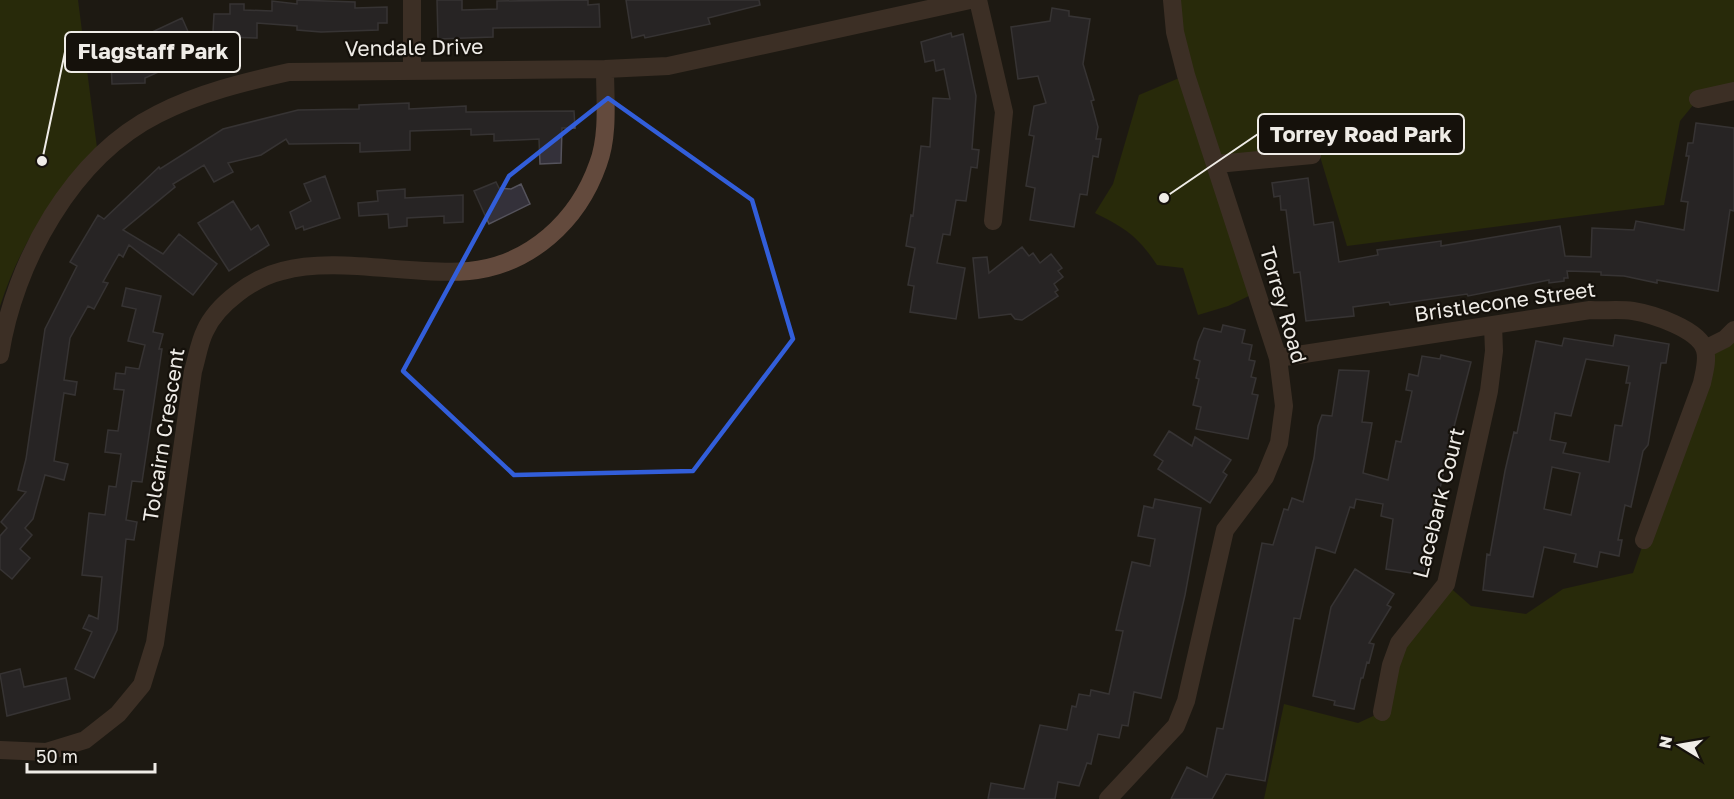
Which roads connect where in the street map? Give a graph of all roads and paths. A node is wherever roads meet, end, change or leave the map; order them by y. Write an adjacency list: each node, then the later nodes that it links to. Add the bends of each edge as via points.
1 (412, 0): 6 (street)
2 (970, 0): 5 (street, Vendale Drive, via 668,66)
3 (978, 0): 11 (street, via 1004,112)
4 (1173, 0): 10 (street, Torrey Road, via 1175,32)
5 (605, 69): 6 (street, Vendale Drive); 19 (street, Tolcairn Crescent, via 606,112 599,163 578,207 553,235 513,260 469,271 320,267 281,271 224,305 205,330 193,370 155,643 142,685 118,714 85,740 46,752)
6 (412, 70): 15 (street, Vendale Drive, via 289,72 239,83 157,115 120,138 54,212 24,266 5,320)
7 (1734, 91): 8 (street)
8 (1698, 99)
9 (1312, 156): 10 (street)
10 (1216, 164): 16 (street, Torrey Road)
11 (993, 221)
12 (1493, 325): 14 (street, Bristlecone Street, via 1590,310 1633,311 1671,322 1695,336); 16 (street, Bristlecone Street); 18 (street, Lacebark Court, via 1489,390 1446,584 1400,644 1391,665)
13 (1734, 330): 14 (street)
14 (1705, 349): 17 (street, via 1702,383)
15 (0, 355)
16 (1278, 357): 20 (street, Torrey Road, via 1284,406 1279,443 1265,477 1225,530 1186,701 1176,726)
17 (1644, 540)
18 (1382, 712)
19 (0, 750)
20 (1108, 799)

